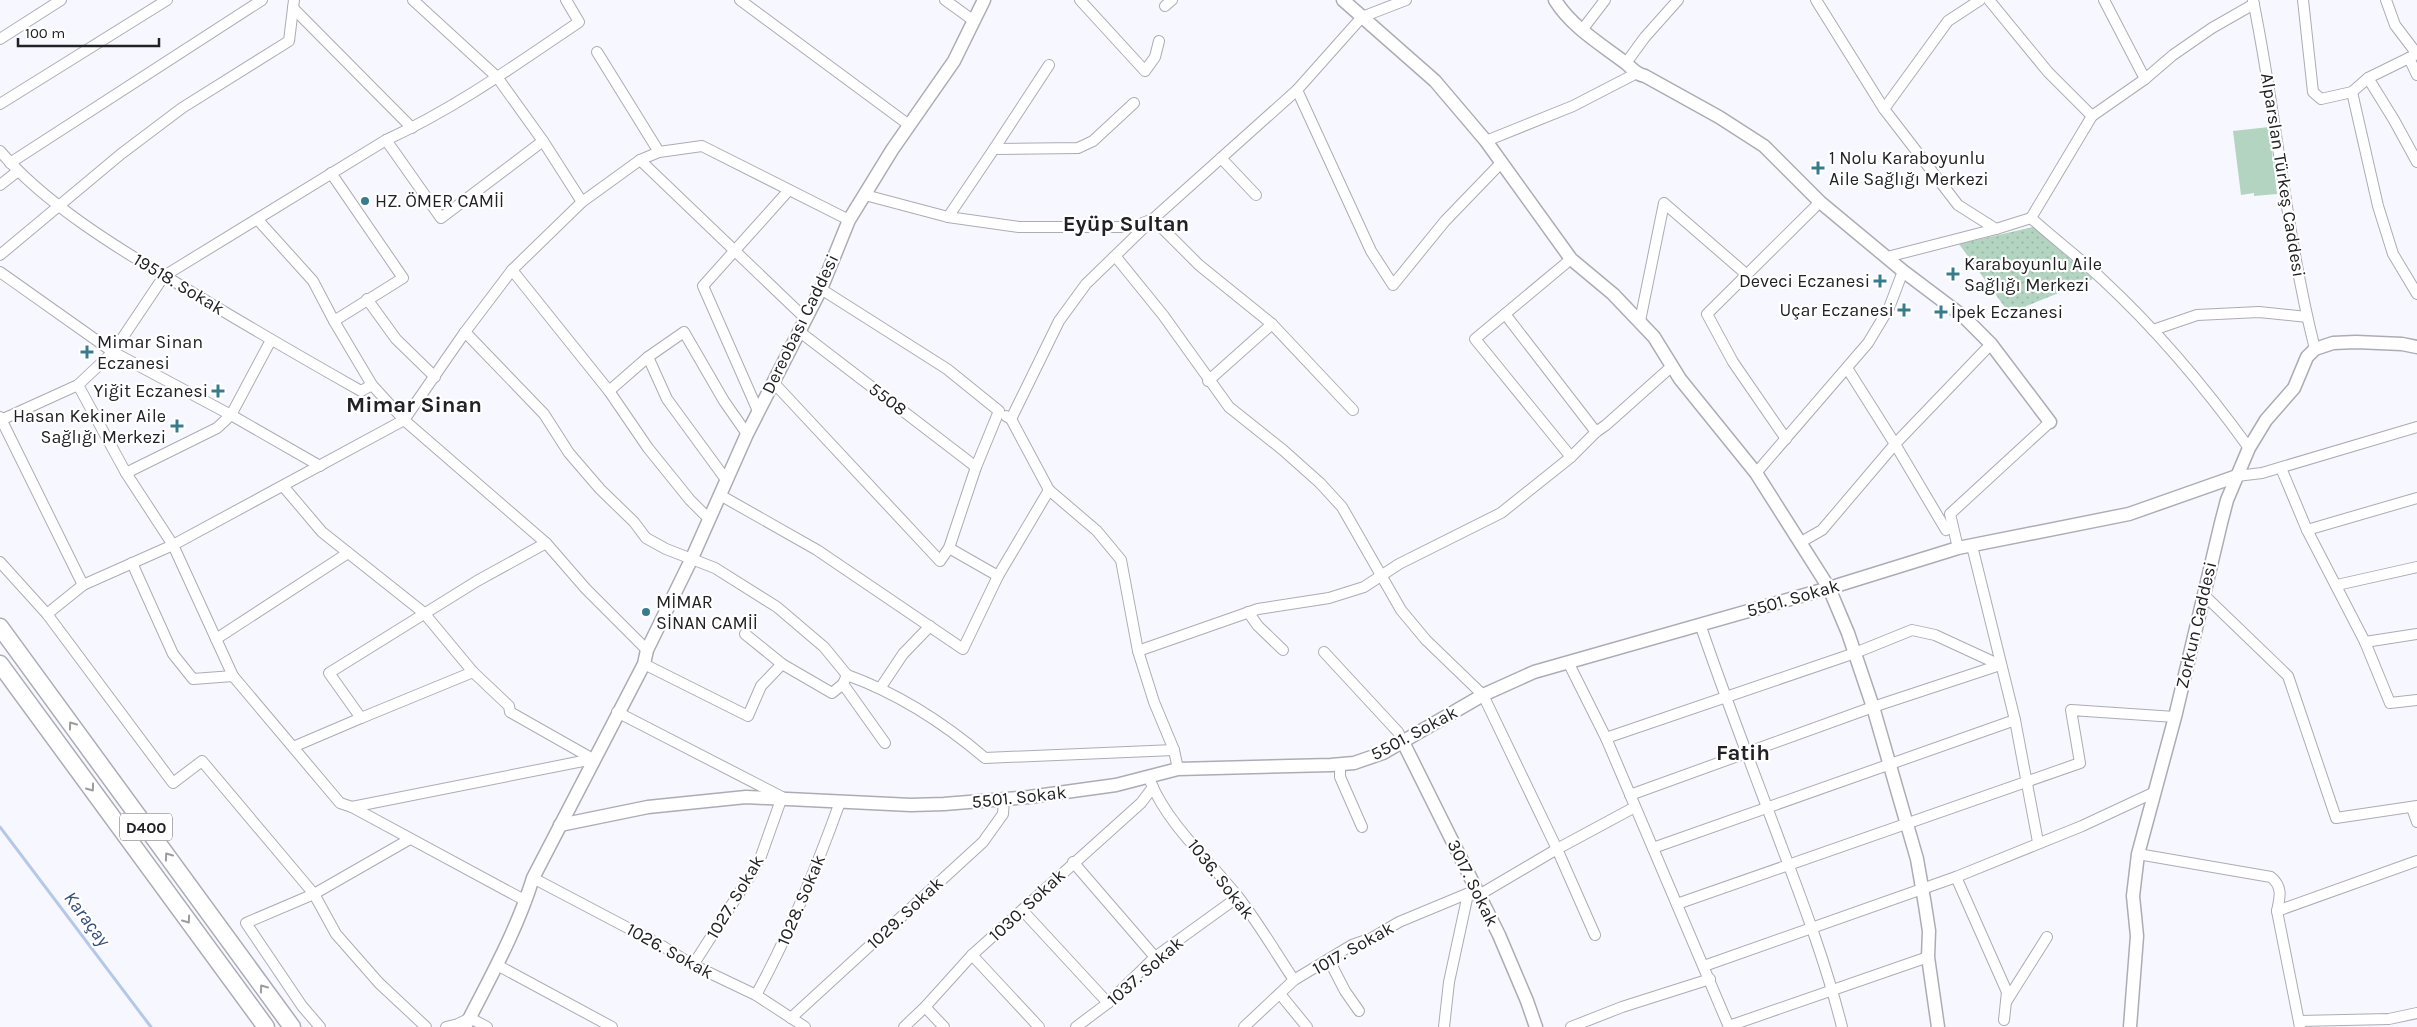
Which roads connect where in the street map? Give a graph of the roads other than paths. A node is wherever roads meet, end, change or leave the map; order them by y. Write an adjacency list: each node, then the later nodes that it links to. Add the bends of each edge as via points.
1 (62, 0): 26 (street)
2 (167, 0): 40 (street)
3 (262, 0): 54 (street)
4 (412, 0): 34 (street)
5 (566, 0): 34 (street, via 579,22)
6 (740, 0): 43 (street)
7 (945, 0): 24 (street)
8 (984, 0): 24 (street, Dereobası Caddesi)
9 (1080, 0): 27 (street, via 1145,71 1155,57)
10 (1343, 0): 23 (street)
11 (1406, 0): 23 (street)
12 (1555, 0): 25 (street)
13 (1605, 0): 25 (street)
14 (1678, 0): 30 (street)
15 (1816, 0): 41 (street)
16 (1980, 0): 41 (street, via 1948,21)
17 (1989, 0): 42 (street, via 2048,72)
18 (2104, 0): 36 (street)
19 (2304, 0): 38 (street, via 2313,92 2321,99)
20 (2386, 0): 29 (street, via 2395,25)
21 (2254, 2): 36 (street, via 2180,50); 85 (street, Alparslan Türkeş Caddesi)
22 (293, 4): 44 (street); 64 (street, via 289,41 182,108 121,154)
23 (1362, 16): 37 (street); 47 (street, via 1435,80)
24 (974, 22): 43 (street, Dereobası Caddesi, via 954,61)
25 (1582, 30): 30 (street)
26 (0, 39)
27 (1159, 42)
28 (597, 52): 50 (street)
29 (2414, 55): 33 (street); 35 (street)
30 (1626, 63): 32 (street)
31 (1049, 65): 48 (street)
32 (1635, 74): 47 (street, via 1573,106); 63 (street, via 1645,76 1719,117 1764,146)
33 (2417, 75)
34 (497, 76): 44 (street); 46 (street)
35 (2368, 78): 38 (street); 53 (street)
36 (2145, 79): 42 (street)
37 (1297, 90): 51 (street); 55 (street, via 1371,251 1393,284 1444,221)
38 (2352, 92): 82 (street, via 2378,206 2393,254)
39 (1134, 103): 48 (street, via 1094,141 1078,148)
40 (0, 104)
41 (1884, 109): 70 (street, via 1958,205)
42 (2092, 116): 66 (street)
43 (909, 125): 60 (street, Dereobası Caddesi)
44 (412, 128): 45 (street)
45 (386, 140): 46 (street, via 442,218); 57 (street)
46 (543, 141): 62 (street)
47 (1486, 141): 55 (street)
48 (994, 149): 65 (street)
49 (0, 152): 54 (street, 19518. Sokak)
50 (659, 152): 52 (street); 59 (street, via 702,146)
51 (1221, 158): 61 (street); 67 (street)
52 (640, 160): 62 (street); 71 (street)
53 (2417, 162)
54 (10, 163): 56 (street, 19518. Sokak)
55 (1500, 164): 75 (street)
56 (18, 171): 58 (street); 64 (street, 19518. Sokak)
57 (332, 173): 68 (street); 83 (street, via 403,278)
58 (0, 185)
59 (789, 190): 69 (street); 71 (street)
60 (865, 195): 65 (street); 69 (street, Dereobası Caddesi)
61 (1256, 195)
62 (582, 202): 76 (street)
63 (1820, 202): 74 (street); 79 (street)
64 (61, 206): 72 (street); 80 (street, 19518. Sokak, via 110,243)
65 (948, 217): 67 (street, via 1018,226 1132,227)
66 (2031, 218): 70 (street); 90 (street, via 2092,270)
67 (1153, 219): 73 (street); 89 (street, via 1198,265)
68 (258, 220): 80 (street); 88 (street, via 313,281)
69 (849, 220): 81 (street, Dereobası Caddesi)
70 (1996, 229): 74 (street)
71 (734, 251): 86 (street); 107 (street, via 703,286)
72 (0, 255)
73 (1116, 257): 102 (street); 112 (street, via 1086,284 1058,321)
74 (1887, 257): 77 (street)
75 (1571, 259): 84 (street); 87 (street, via 1614,294)
76 (512, 270): 91 (street); 106 (street)
77 (1903, 271): 94 (street, via 1964,317); 100 (street, via 1888,308 1868,343)
78 (0, 272): 97 (street)
79 (1746, 274): 87 (street, via 1664,202); 118 (street, via 1707,314 1733,362)
80 (164, 276): 93 (street, 19518. Sokak); 97 (street)
81 (821, 289): 86 (street, Dereobası Caddesi); 109 (street, via 947,369)
82 (2417, 294)
83 (367, 299): 88 (street); 101 (street, via 396,339)
84 (1505, 314): 116 (street); 121 (street, via 1475,339)
85 (2306, 317): 90 (street, via 2259,312 2197,315); 95 (street, Alparslan Türkeş Caddesi)
86 (806, 319): 92 (street, Dereobası Caddesi)
87 (1640, 321): 99 (street, via 1654,337)
88 (334, 322): 105 (street)
89 (1272, 324): 102 (street); 108 (street)
90 (2153, 330): 120 (street, via 2217,404)
91 (465, 332): 101 (street); 143 (street, via 544,414 569,453 646,538)
92 (800, 332): 103 (street, Dereobası Caddesi); 123 (street, 5508)
93 (271, 340): 105 (street, 19518. Sokak, via 362,391); 110 (street)
94 (1991, 344): 114 (street); 119 (street)
95 (2314, 349): 96 (street, via 2332,343 2356,342 2402,344); 120 (street, Zorkun Caddesi, via 2294,388 2266,420)
96 (2416, 350)
97 (113, 352): 104 (street); 110 (street)
98 (648, 357): 106 (street); 117 (street, via 684,332); 128 (street, via 667,399)
99 (1671, 367): 116 (street); 126 (street)
100 (1847, 368): 118 (street); 119 (street)
101 (435, 377): 113 (street)
102 (1208, 381): 148 (street, via 1228,407 1283,450 1342,507)
103 (772, 382): 107 (street, Dereobası Caddesi); 140 (street, via 940,561)
104 (78, 385): 111 (street); 125 (street)
105 (372, 385): 113 (street)
106 (609, 391): 133 (street, via 648,448 690,500)
107 (758, 410): 117 (street, Dereobası Caddesi)
108 (1353, 410)
109 (999, 411): 112 (street); 123 (street)
110 (231, 414): 122 (street); 125 (street, via 217,428)
111 (1, 419): 150 (street)
112 (1011, 419): 130 (street)
113 (404, 420): 122 (street); 137 (street)
114 (2050, 422): 134 (street, via 1950,514)
115 (2417, 427): 124 (street)
116 (1596, 432): 121 (street)
117 (747, 434): 128 (street, Dereobası Caddesi)
118 (1786, 439): 126 (street)
119 (1895, 444): 134 (street, via 1946,530); 136 (street, via 1822,530)
120 (2249, 448): 127 (street, Zorkun Caddesi)
121 (1571, 457): 148 (street, via 1501,513 1399,564)
122 (320, 466): 129 (street)
123 (976, 467): 140 (street)
124 (2281, 468): 127 (street); 135 (street)
125 (126, 473): 138 (street)
126 (1756, 473): 136 (street)
127 (2237, 476): 139 (street, 5501. Sokak, via 2129,514); 152 (street, Zorkun Caddesi, via 2225,508)
128 (727, 481): 131 (street, Dereobası Caddesi)
129 (283, 486): 138 (street); 142 (street, via 322,532)
130 (1049, 490): 147 (street); 165 (street, via 1097,531 1121,560)
131 (720, 495): 133 (street, Dereobası Caddesi); 158 (street, via 817,550)
132 (2417, 498): 135 (street)
133 (710, 519): 143 (street, Dereobası Caddesi)
134 (1953, 527): 141 (street)
135 (2307, 530): 149 (street)
136 (1801, 542): 151 (street)
137 (546, 543): 154 (street); 163 (street)
138 (173, 544): 145 (street); 161 (street)
139 (1972, 546): 141 (street, 5501. Sokak); 172 (street)
140 (949, 548): 147 (street)
141 (1958, 548): 151 (street, 5501. Sokak)
142 (348, 553): 154 (street); 161 (street)
143 (692, 558): 163 (street, Dereobası Caddesi); 175 (street, via 715,568 777,607 824,647)
144 (0, 562): 155 (street)
145 (132, 563): 150 (street); 174 (street, via 173,654 193,679)
146 (2417, 567): 149 (street)
147 (998, 576): 158 (street, via 963,648)
148 (1380, 577): 153 (street, via 1364,587 1329,598); 177 (street, via 1426,640)
149 (2337, 585): 162 (street)
150 (83, 586): 155 (street)
151 (1829, 588): 156 (street, 5501. Sokak); 167 (street)
152 (2204, 595): 182 (street, Zorkun Caddesi); 204 (street, via 2288,676 2336,818)
153 (1248, 612): 164 (street); 165 (street)
154 (424, 613): 173 (street); 183 (street, via 329,673)
155 (47, 614): 222 (street, via 173,783 202,760)
156 (1700, 624): 168 (street, 5501. Sokak); 178 (street)
157 (0, 626): 254 (highway, D400, one-way to 157)
158 (930, 626): 176 (street, via 904,654)
159 (745, 634): 171 (street)
160 (2417, 634): 162 (street)
161 (216, 639): 174 (street)
162 (2365, 642): 179 (street, via 2390,703)
163 (647, 650): 170 (street, Dereobası Caddesi)
164 (1283, 650)
165 (1138, 651): 189 (street)
166 (1324, 652): 186 (street, via 1398,732)
167 (1854, 653): 172 (street, via 1912,630 1935,635); 178 (street); 180 (street)
168 (1568, 662): 177 (street, 5501. Sokak, via 1534,672); 185 (street)
169 (0, 664): 253 (highway, D400, one-way to 253)
170 (644, 664): 171 (street, via 748,716 761,686); 181 (street, Dereobası Caddesi)
171 (782, 664): 175 (street, via 832,694)
172 (2000, 665): 180 (street); 184 (street)
173 (473, 672): 183 (street); 191 (street, via 509,706 510,712)
174 (233, 676): 188 (street)
175 (845, 679): 176 (street); 187 (street)
176 (881, 687): 189 (street, via 963,739 984,758)
177 (1483, 695): 186 (street, 5501. Sokak); 213 (street)
178 (1725, 697): 185 (street); 190 (street)
179 (2417, 700)
180 (1873, 707): 190 (street); 193 (street)
181 (617, 712): 191 (street, Dereobası Caddesi); 199 (street)
182 (2175, 717): 195 (street, via 2071,710 2080,763); 197 (street, Zorkun Caddesi)
183 (361, 718): 188 (street)
184 (2015, 720): 193 (street); 195 (street)
185 (1606, 738): 198 (street)
186 (1403, 742): 192 (street, 5501. Sokak, via 1367,759); 221 (street, 3017. Sokak)
187 (885, 743)
188 (293, 747): 202 (street, via 340,803)
189 (1174, 750): 194 (street)
190 (1747, 753): 198 (street); 205 (street)
191 (593, 759): 202 (street); 208 (street, Dereobası Caddesi)
192 (1340, 765): 194 (street, 5501. Sokak); 209 (street, via 1340,777)
193 (1891, 765): 205 (street); 206 (street)
194 (1178, 769): 196 (street, 5501. Sokak)
195 (2026, 781): 206 (street); 211 (street)
196 (1150, 782): 200 (street, 5501. Sokak); 215 (street, 1030. Sokak, via 1141,803); 223 (street, 1036. Sokak, via 1158,798 1205,860)
197 (2154, 792): 211 (street, via 2082,826); 214 (street, Zorkun Caddesi)
198 (1630, 795): 203 (street)
199 (782, 798): 201 (street, 5501. Sokak); 208 (street, 5501. Sokak, via 746,797 648,807); 236 (street, 1027. Sokak, via 752,873)
200 (1004, 799): 201 (street, 5501. Sokak, via 928,804); 248 (street, 1029. Sokak, via 1004,814 983,842)
201 (840, 802): 242 (street, 1028. Sokak, via 790,931)
202 (352, 807): 210 (street)
203 (1635, 807): 212 (street); 213 (street, 1017. Sokak)
204 (2414, 807): 207 (street)
205 (1767, 808): 212 (street); 217 (street)
206 (1908, 822): 217 (street); 220 (street)
207 (2417, 822)
208 (560, 825): 219 (street, Dereobası Caddesi)
209 (1362, 827)
210 (410, 839): 222 (street); 224 (street)
211 (2038, 842): 218 (street)
212 (1653, 848): 225 (street)
213 (1557, 849): 221 (street, 1017. Sokak); 229 (street)
214 (2138, 854): 227 (street, via 2271,877 2281,892); 272 (street, Zorkun Caddesi, via 2133,896 2137,936)
215 (1074, 862): 226 (street, 1030. Sokak); 232 (street)
216 (2417, 862): 227 (street)
217 (1788, 864): 225 (street); 228 (street)
218 (1956, 877): 220 (street); 243 (street, via 2007,992)
219 (533, 878): 224 (street, Dereobası Caddesi); 236 (street, 1026. Sokak)
220 (1922, 888): 228 (street); 233 (street, via 1929,931)
221 (1474, 893): 234 (street, 1017. Sokak, via 1400,922 1352,945); 267 (street, via 1449,982); 268 (street, 3017. Sokak, via 1513,968)
222 (314, 894): 255 (street, via 246,923); 256 (street, via 336,934 379,983)
223 (1238, 898): 232 (street, 1037. Sokak); 239 (street, 1036. Sokak)
224 (526, 901): 235 (street, Dereobası Caddesi)
225 (1678, 904): 237 (street)
226 (1023, 911): 231 (street, 1030. Sokak); 244 (street)
227 (2277, 911): 251 (street)
228 (1811, 927): 237 (street); 240 (street)
229 (1595, 934)
230 (2047, 937): 243 (street)
231 (972, 955): 245 (street, 1030. Sokak); 263 (street)
232 (1155, 957): 244 (street, 1037. Sokak)
233 (1928, 957): 240 (street); 252 (street)
234 (1330, 960): 239 (street, 1017. Sokak); 246 (street)
235 (497, 965): 250 (street, Dereobası Caddesi); 259 (street)
236 (693, 965): 242 (street, 1026. Sokak)
237 (1704, 966): 238 (street)
238 (1710, 979): 269 (street); 270 (street)
239 (1294, 980): 241 (street, 1017. Sokak)
240 (1833, 991): 270 (street); 271 (street)
241 (1280, 994): 265 (street, 1017. Sokak); 266 (street)
242 (756, 996): 248 (street, 1026. Sokak)
243 (2006, 1002): 249 (street)
244 (1108, 1003): 264 (street, 1037. Sokak)
245 (925, 1007): 261 (street, 1030. Sokak); 262 (street)
246 (1359, 1011)
247 (2417, 1013): 251 (street, via 2389,1019)
248 (791, 1018): 260 (street, 1026. Sokak)
249 (2004, 1020)
250 (468, 1023): 257 (street); 258 (street)
251 (2300, 1024)
252 (1935, 1026)
253 (266, 1027)
254 (292, 1027)
255 (320, 1027)
256 (426, 1027)
257 (446, 1027)
258 (487, 1027)
259 (612, 1027)
260 (805, 1027)
261 (904, 1027)
262 (944, 1027)
263 (1039, 1027)
264 (1076, 1027)
265 (1244, 1027)
266 (1307, 1027)
267 (1444, 1027)
268 (1536, 1027)
269 (1571, 1027)
270 (1729, 1027)
271 (1842, 1027)
272 (2130, 1027)

